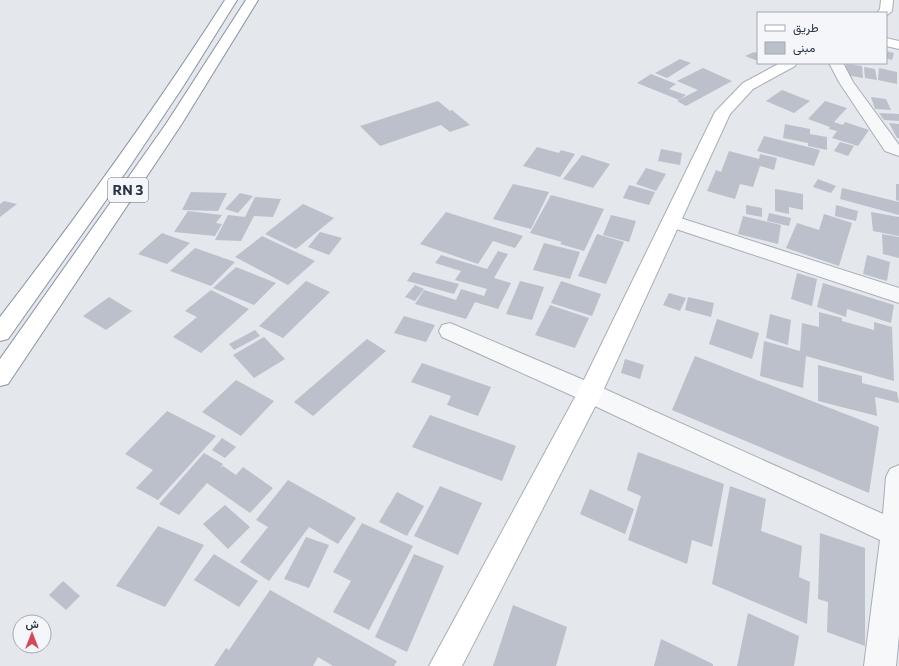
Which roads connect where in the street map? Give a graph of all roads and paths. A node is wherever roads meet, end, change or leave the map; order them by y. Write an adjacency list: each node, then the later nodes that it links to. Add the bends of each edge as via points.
1 (231, 0): 13 (main road, RN 3, via 146,130)
2 (252, 0): 14 (main road, RN 3, via 174,125)
3 (887, 0): 4 (main road)
4 (885, 12)
5 (887, 42): 6 (main road)
6 (899, 45)
7 (788, 64): 10 (main road, via 748,86 723,112)
8 (837, 64): 9 (street, via 891,147)
9 (899, 150)
10 (671, 221): 11 (street); 15 (main road)
11 (899, 296)
12 (450, 331): 15 (street)
13 (0, 333)
14 (0, 377)
15 (590, 393): 17 (street); 18 (main road)
16 (899, 477): 17 (street)
17 (897, 534): 19 (street)
18 (445, 666)
19 (880, 666)

